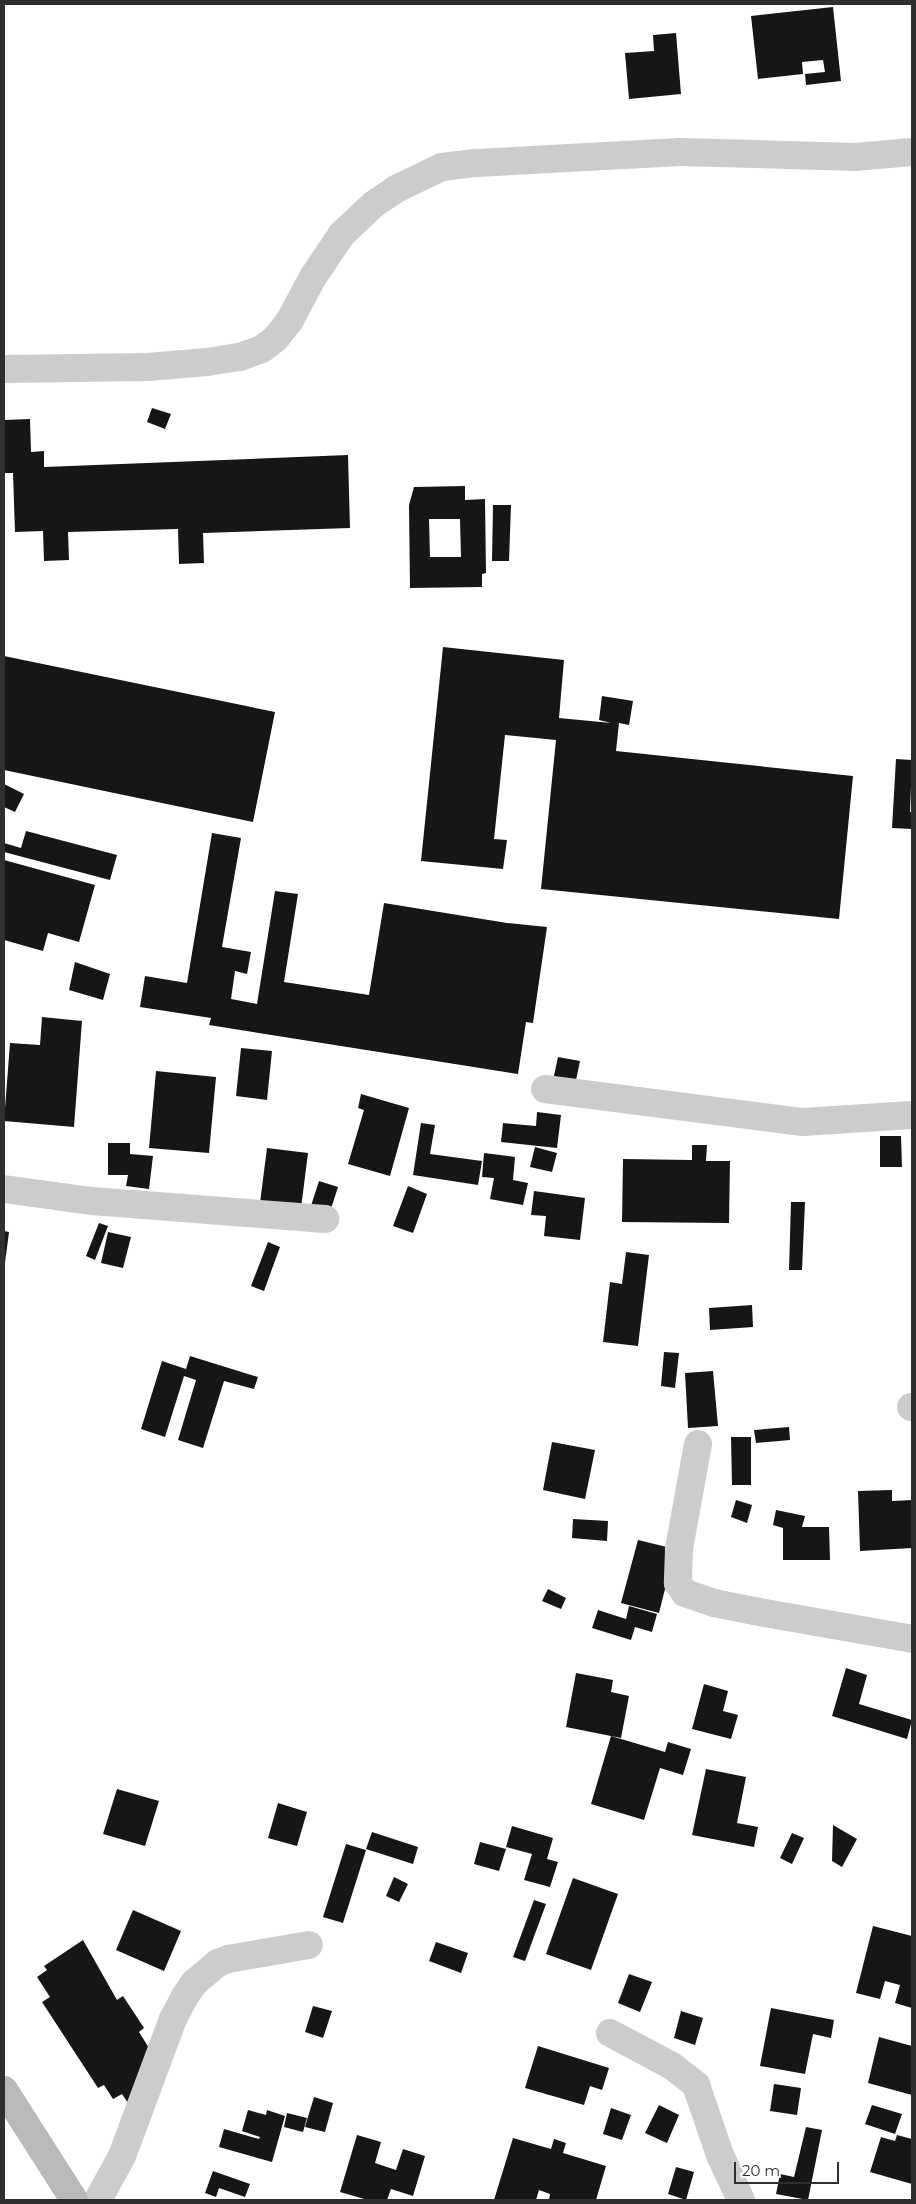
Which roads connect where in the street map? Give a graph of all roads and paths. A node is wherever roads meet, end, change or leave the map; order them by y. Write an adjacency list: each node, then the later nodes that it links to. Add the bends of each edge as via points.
1 (912, 152): 2 (street, via 855,157 661,153 476,163 442,168 396,188 342,234 313,277 290,320 276,338 262,348 240,357 148,367)
2 (4, 369)
3 (545, 1089): 4 (street, via 803,1122)
4 (912, 1116)
5 (4, 1189): 6 (street, via 92,1201)
6 (325, 1219)
7 (698, 1444): 8 (street, via 679,1549 677,1574 681,1588 690,1595 714,1603)
8 (912, 1639)
9 (309, 1945): 13 (street, via 228,1959 194,1983 173,2019 122,2156)
10 (610, 2033): 14 (street, via 672,2066 696,2085 720,2155)
11 (4, 2090): 12 (main road)
12 (74, 2200)
13 (98, 2200)
14 (741, 2200)

